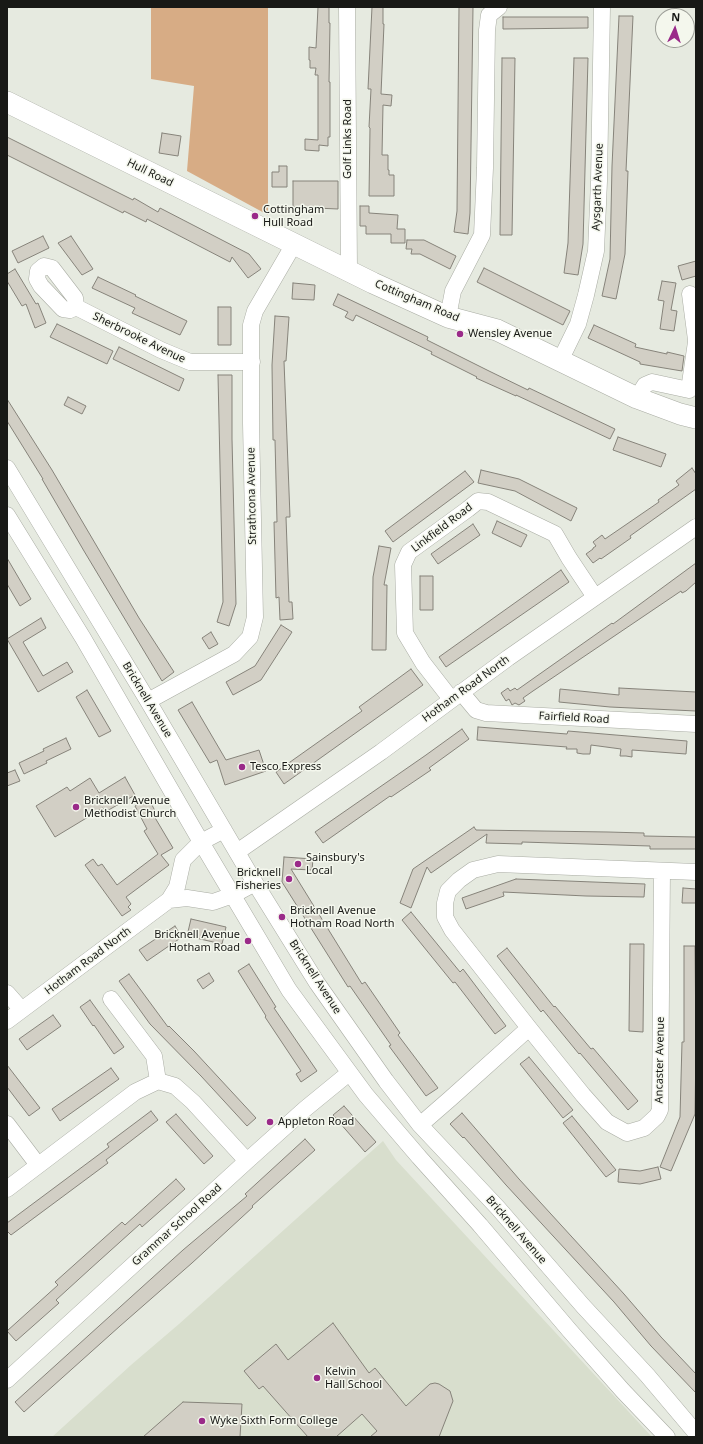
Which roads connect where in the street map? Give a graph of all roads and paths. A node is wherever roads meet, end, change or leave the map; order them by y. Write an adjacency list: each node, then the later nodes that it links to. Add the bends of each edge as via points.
1 (347, 7): 6 (street, Golf Links Road)
2 (602, 7): 11 (street, Aysgarth Avenue, via 596,251 578,324)
3 (494, 11): 9 (street, via 487,30 482,235 453,291)
4 (7, 102): 5 (main road, Hull Road)
5 (294, 244): 6 (main road, Cottingham Road); 12 (street, Strathcona Avenue, via 254,314 251,325)
6 (348, 270): 9 (main road, Cottingham Road)
7 (689, 294): 10 (street)
8 (76, 306): 12 (street, Sherbrooke Avenue, via 161,350 190,362)
9 (448, 316): 11 (main road, Cottingham Road, via 497,330)
10 (696, 341): 13 (street, via 688,390 652,382 645,385)
11 (560, 361): 13 (main road, Cottingham Road)
12 (252, 362): 20 (street, Strathcona Avenue, via 255,617 250,637 234,654)
13 (637, 398): 14 (main road, Cottingham Road)
14 (696, 418)
15 (7, 468): 20 (street, Bricknell Avenue)
16 (7, 515): 23 (street, via 83,638)
17 (696, 527): 18 (street, Hotham Road North)
18 (595, 597): 19 (street, Hotham Road North); 19 (street, Linkfield Road, via 555,534 488,502 478,501 409,552 403,565 405,633 423,663)
19 (456, 696): 21 (street, Fairfield Road, via 476,710 486,713); 24 (street, Hotham Road North, via 381,752)
20 (148, 701): 22 (street, Bricknell Avenue)
21 (696, 724)
22 (224, 830): 23 (street, Hotham Road North); 24 (street, Bricknell Avenue)
23 (201, 842): 28 (street); 29 (street, Hotham Road North, via 183,860 177,887)
24 (237, 852): 27 (street, Bricknell Avenue)
25 (662, 871): 26 (street, Ancaster Avenue); 34 (street, Ancaster Avenue, via 498,864 473,870 448,891 445,918 452,930); 34 (street, Ancaster Avenue, via 660,1110 657,1116 644,1128 627,1133 607,1122)
26 (696, 872)
27 (255, 883): 28 (street); 38 (street, Bricknell Avenue, via 317,983)
28 (233, 896): 29 (street, via 213,902 187,898); 35 (street, via 289,990)
29 (169, 900): 32 (street, Hotham Road North)
30 (7, 993): 32 (street)
31 (111, 999): 36 (street, via 154,1056)
32 (22, 1010): 33 (street, Hotham Road North)
33 (7, 1021)
34 (528, 1028): 38 (street)
35 (349, 1073): 39 (street, Grammar School Road); 43 (street, via 419,1158)
36 (158, 1082): 39 (street, via 175,1086); 40 (street, via 135,1092)
37 (7, 1124): 40 (street)
38 (420, 1125): 42 (street, Bricknell Avenue)
39 (247, 1161): 44 (street, Grammar School Road)
40 (38, 1165): 41 (street)
41 (7, 1188)
42 (498, 1208): 43 (street); 45 (street, Bricknell Avenue)
43 (480, 1225): 46 (street, via 623,1391)
44 (7, 1380)
45 (696, 1433)
46 (667, 1437)

